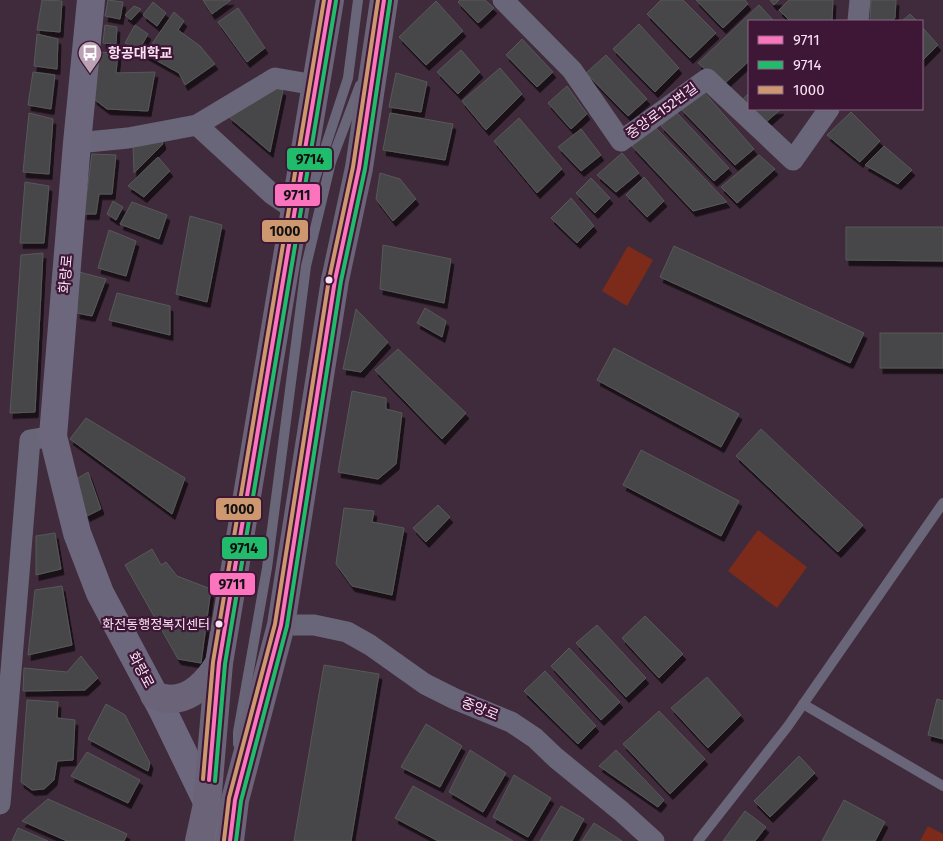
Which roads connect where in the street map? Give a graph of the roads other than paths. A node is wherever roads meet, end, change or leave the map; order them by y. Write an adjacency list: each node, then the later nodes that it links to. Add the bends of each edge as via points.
1 (91, 0): 12 (main road, 화랑로)
2 (330, 0): 9 (main road)
3 (358, 0): 14 (lane, via 348,78)
4 (384, 0): 8 (main road)
5 (503, 0): 10 (street, 중앙로152번길, via 572,70 620,141 707,79 793,160)
6 (860, 0): 7 (street)
7 (858, 20)
8 (379, 34): 17 (main road, via 359,168 335,280); 22 (lane, via 331,162 306,266 267,568 238,732)
9 (315, 85): 11 (street, via 275,78); 13 (main road)
10 (828, 110)
11 (197, 125): 12 (street, via 128,138); 13 (street, via 272,194)
12 (76, 143): 15 (main road, 화랑로)
13 (294, 209): 14 (main road)
14 (283, 280): 18 (main road)
15 (53, 436): 19 (main road, 화랑로, via 77,533 97,585); 23 (street, via 30,440)
16 (943, 503): 20 (lane)
17 (281, 625): 22 (main road); 28 (street, 중앙로, via 314,625 347,632 425,684 511,722 535,738)
18 (219, 663): 19 (main road, via 208,681 184,697 168,699); 24 (main road)
19 (154, 695): 24 (main road, 화랑로)
20 (803, 704): 21 (lane); 29 (lane)
21 (943, 786)
22 (235, 800): 27 (main road)
23 (0, 804)
24 (207, 804): 25 (main road); 26 (main road, 화랑로)
25 (199, 841)
26 (226, 841)
27 (230, 841)
28 (654, 841)
29 (698, 841)

